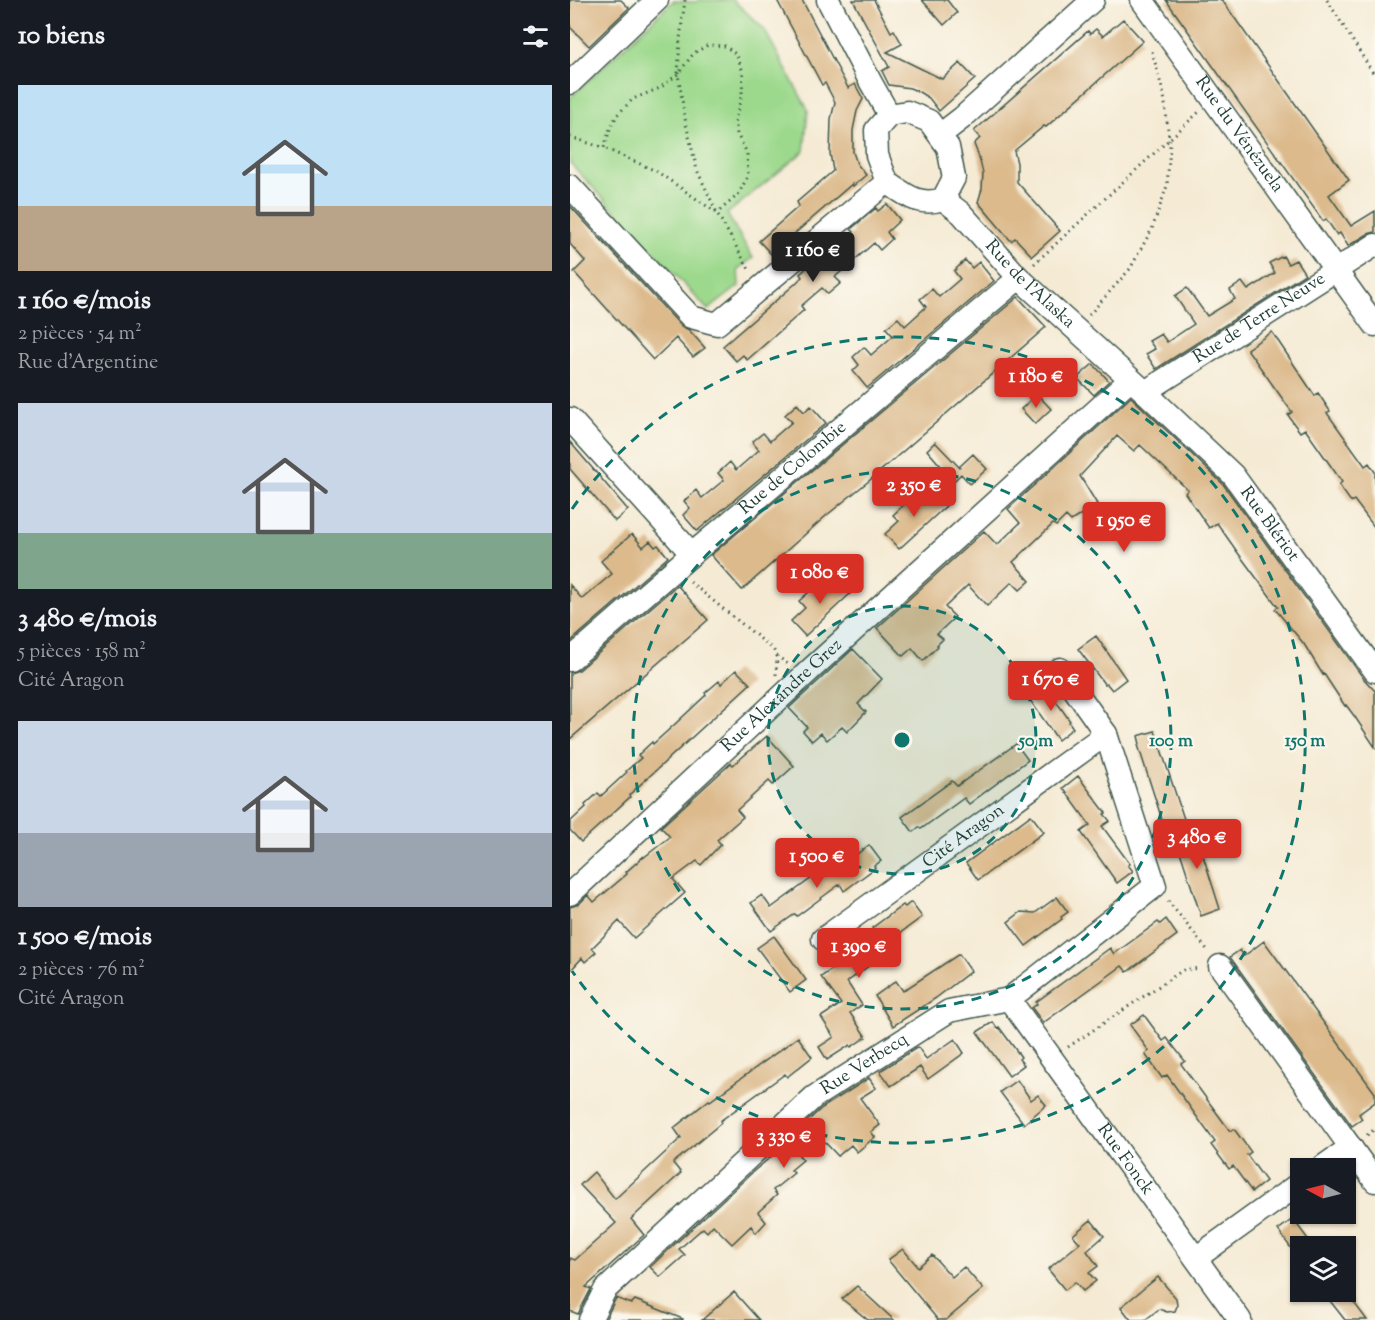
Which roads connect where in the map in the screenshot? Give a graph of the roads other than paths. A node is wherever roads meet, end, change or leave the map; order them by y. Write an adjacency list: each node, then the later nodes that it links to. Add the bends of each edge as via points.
1 (657, 0): 5 (street)
2 (828, 0): 6 (street)
3 (1093, 0): 7 (street)
4 (1142, 0): 12 (street, Rue du Vénézuela)
5 (570, 83)
6 (889, 115): 7 (street, via 907,112 929,121); 8 (street, via 876,130 877,155)
7 (940, 135): 10 (street, via 948,147 954,178)
8 (887, 182): 9 (street, via 717,324 691,317); 10 (street, via 909,197 931,203)
9 (570, 186)
10 (943, 199): 13 (street, Rue de l'Alaska, via 961,213)
11 (1375, 245): 12 (street, Rue de Terre Neuve)
12 (1336, 270): 14 (street, Rue du Vénézuela); 15 (street, Rue de Terre Neuve)
13 (1019, 278): 15 (street, Rue de l'Alaska); 17 (street, Rue de Colombie)
14 (1375, 325)
15 (1137, 386): 20 (street, Rue Blériot, via 1233,475); 22 (street, Rue Alexandre Grez, via 802,678)
16 (570, 419): 17 (street)
17 (692, 554): 18 (street, Rue de Colombie)
18 (570, 660)
19 (1060, 669): 21 (street)
20 (1375, 671)
21 (1106, 734): 23 (street, Cité Aragon); 25 (street, via 1155,886)
22 (570, 894)
23 (823, 939)
24 (1220, 966): 26 (street)
25 (1009, 999): 30 (street, Rue Fonck); 31 (street, Rue Verbecq, via 949,1011 814,1097 605,1290)
26 (1351, 1147): 27 (street); 28 (street)
27 (1335, 1158)
28 (1375, 1180)
29 (1290, 1191): 30 (street)
30 (1196, 1258): 32 (street, Rue Fonck)
31 (590, 1320)
32 (1240, 1320)

